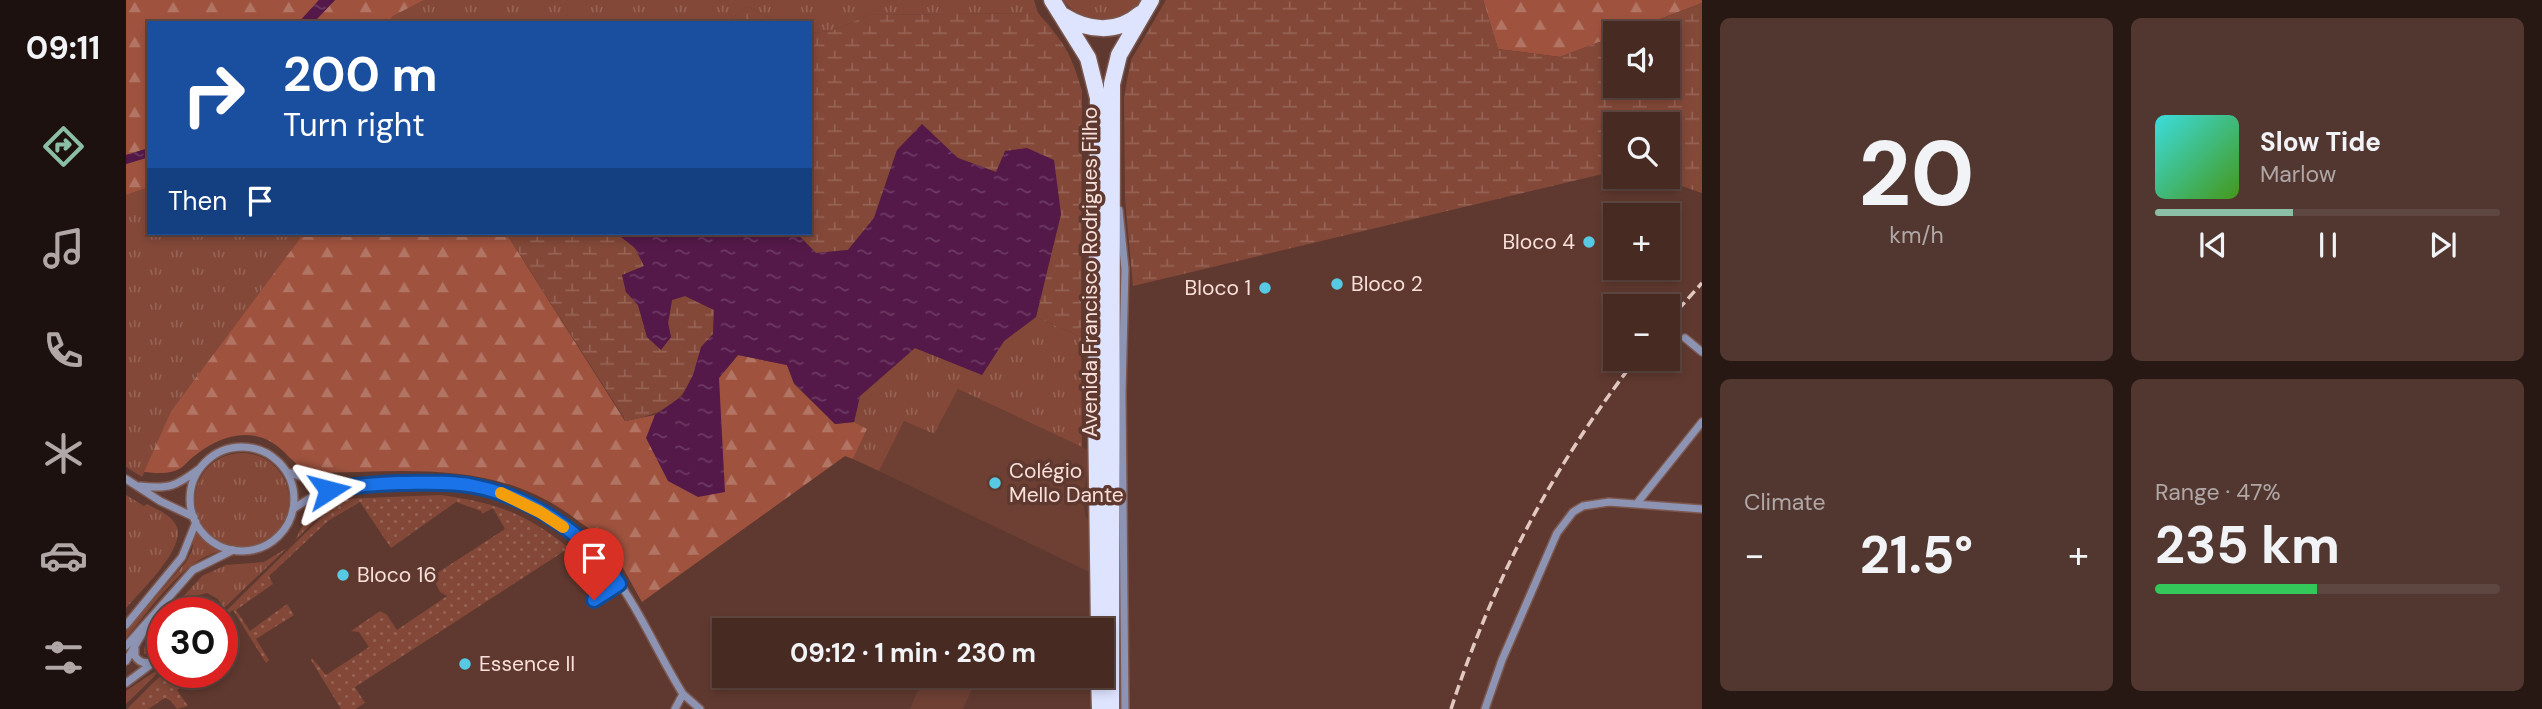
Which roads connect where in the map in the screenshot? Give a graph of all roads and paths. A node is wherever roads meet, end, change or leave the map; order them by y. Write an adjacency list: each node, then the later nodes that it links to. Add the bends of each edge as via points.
1 (1052, 0): 3 (main road, Avenida Francisco Rodrigues Filho)
2 (1148, 5): 3 (main road, Avenida Francisco Rodrigues Filho, via 1125,25 1098,29); 4 (main road, Avenida Francisco Rodrigues Filho, via 1119,55)
3 (1062, 14): 21 (main road, Avenida Francisco Rodrigues Filho, via 1088,58 1098,98)
4 (1112, 110): 34 (main road, Avenida Francisco Rodrigues Filho); 35 (street, via 1125,269)
5 (1685, 338): 6 (street)
6 (1702, 352)
7 (1702, 422): 13 (street)
8 (202, 466): 9 (street, via 213,456 239,447 267,453); 12 (street, via 174,486); 16 (street, via 191,490)
9 (287, 472): 11 (street, via 323,483); 14 (street)
10 (126, 479): 12 (street)
11 (352, 485): 14 (street, via 318,493); 18 (street, via 472,485 503,494 566,529 589,547)
12 (139, 486): 16 (street)
13 (1639, 502): 15 (street); 36 (street, via 1597,502 1583,506 1564,521)
14 (293, 509): 17 (street, via 277,537 257,548)
15 (1702, 509)
16 (195, 519): 17 (street, via 210,540); 23 (street, via 182,557)
17 (233, 550): 19 (street, via 193,570)
18 (619, 584): 20 (street); 30 (street)
19 (169, 597)
20 (594, 600)
21 (1099, 618)
22 (147, 621): 26 (street)
23 (126, 625)
24 (147, 625): 25 (street)
25 (136, 645): 27 (street); 28 (street, via 135,656 141,662 161,657)
26 (126, 646)
27 (126, 661)
28 (126, 683)
29 (1100, 688): 33 (main road)
30 (683, 694): 31 (street); 32 (street)
31 (675, 709)
32 (700, 709)
33 (1100, 709)
34 (1111, 709)
35 (1125, 709)
36 (1485, 709)

